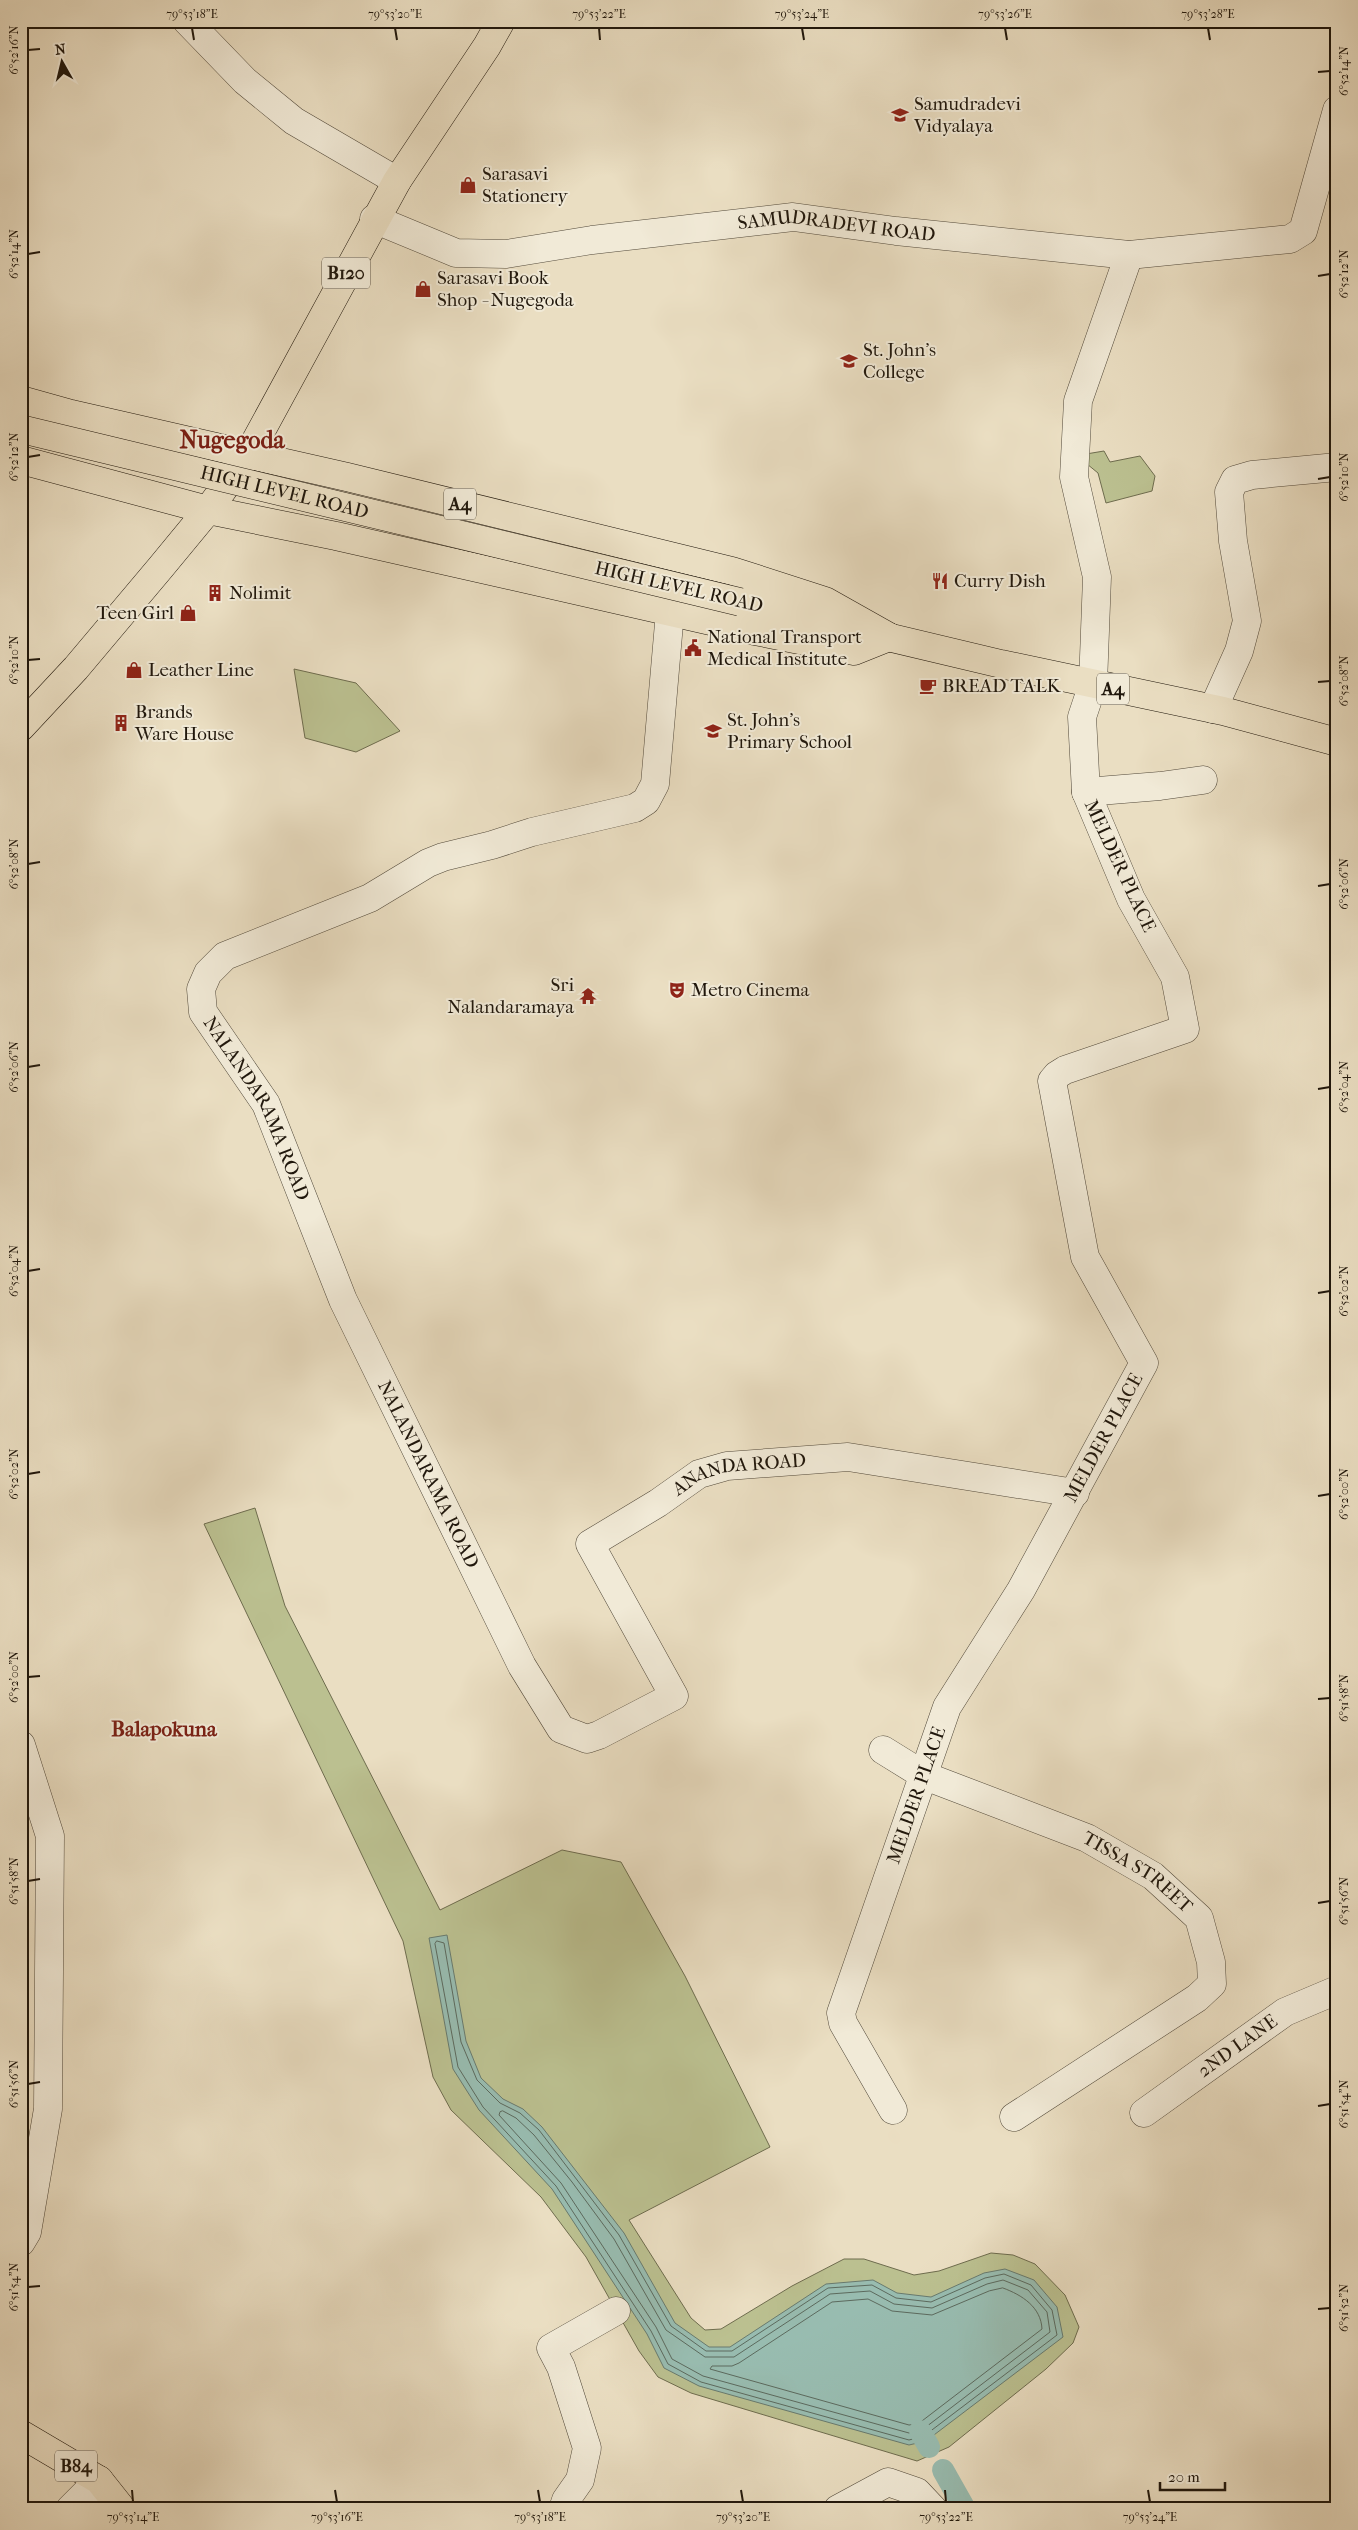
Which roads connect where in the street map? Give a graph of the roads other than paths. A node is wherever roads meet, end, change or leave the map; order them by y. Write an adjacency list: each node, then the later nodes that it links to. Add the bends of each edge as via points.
1 (187, 21): 4 (street, via 244,81 294,121)
2 (501, 21): 4 (main road, B120)
3 (1337, 110): 6 (street, SAMUDRADEVI ROAD, via 1303,231 1290,239)
4 (397, 182): 5 (main road, B120)
5 (374, 219): 6 (street, SAMUDRADEVI ROAD, via 456,253 506,254 592,240 793,217); 10 (main road, B120)
6 (1129, 255): 19 (street, MELDER PLACE, via 1078,401 1074,476 1097,577)
7 (21, 400): 8 (main road, A4)
8 (71, 414): 10 (main road, A4); 13 (main road)
9 (21, 429): 18 (main road, HIGH LEVEL ROAD / A4, bridge)
10 (248, 455): 14 (main road, A4); 15 (main road, B120)
11 (21, 460): 13 (main road)
12 (1337, 468): 20 (street, via 1252,474 1235,480 1229,492 1233,540 1247,621 1239,652)
13 (57, 470): 15 (main road)
14 (347, 477): 16 (main road); 18 (main road, A4, via 762,579 825,600)
15 (201, 518): 16 (main road); 21 (main road, B120, via 76,668)
16 (336, 536): 17 (main road)
17 (670, 612): 18 (main road, via 854,651); 26 (street, NALANDARAMA ROAD, via 655,784 646,801 635,808 532,832 436,860 370,898 225,956 208,973 201,989 203,1012 266,1104 343,1300 522,1666 561,1728 587,1739)
18 (889, 637): 19 (main road, HIGH LEVEL ROAD / A4)
19 (1092, 684): 20 (main road, HIGH LEVEL ROAD / A4); 24 (street, MELDER PLACE, via 1082,717)
20 (1214, 709): 22 (main road, HIGH LEVEL ROAD / A4)
21 (21, 727)
22 (1337, 742)
23 (1203, 780): 24 (street)
24 (1086, 792): 25 (street, MELDER PLACE, via 1131,899 1175,977 1184,1029 1065,1070 1052,1081 1085,1257 1144,1362)
25 (1075, 1493): 26 (street, ANANDA ROAD, via 848,1457 727,1466 699,1474 590,1544); 29 (street, MELDER PLACE, via 1021,1590 947,1707)
26 (674, 1696)
27 (21, 1745): 34 (street, via 50,1836 48,2109 27,2232)
28 (883, 1750): 29 (street)
29 (925, 1776): 31 (street, MELDER PLACE, via 841,2013 843,2023); 33 (street, TISSA STREET, via 1087,1838 1153,1876 1199,1918 1204,1932 1212,1984 1197,1998)
30 (1337, 1990): 32 (street, 2ND LANE, via 1285,2012)
31 (893, 2110)
32 (1144, 2113)
33 (1014, 2117)
34 (21, 2242)
35 (616, 2311): 41 (street, via 551,2348 561,2367 587,2448 580,2480 566,2500)
36 (21, 2434): 37 (main road, B84)
37 (99, 2480): 39 (street); 40 (main road, B84)
38 (932, 2508): 42 (street, via 917,2492 888,2482)
39 (70, 2509)
40 (122, 2509)
41 (564, 2509)
42 (838, 2509)

